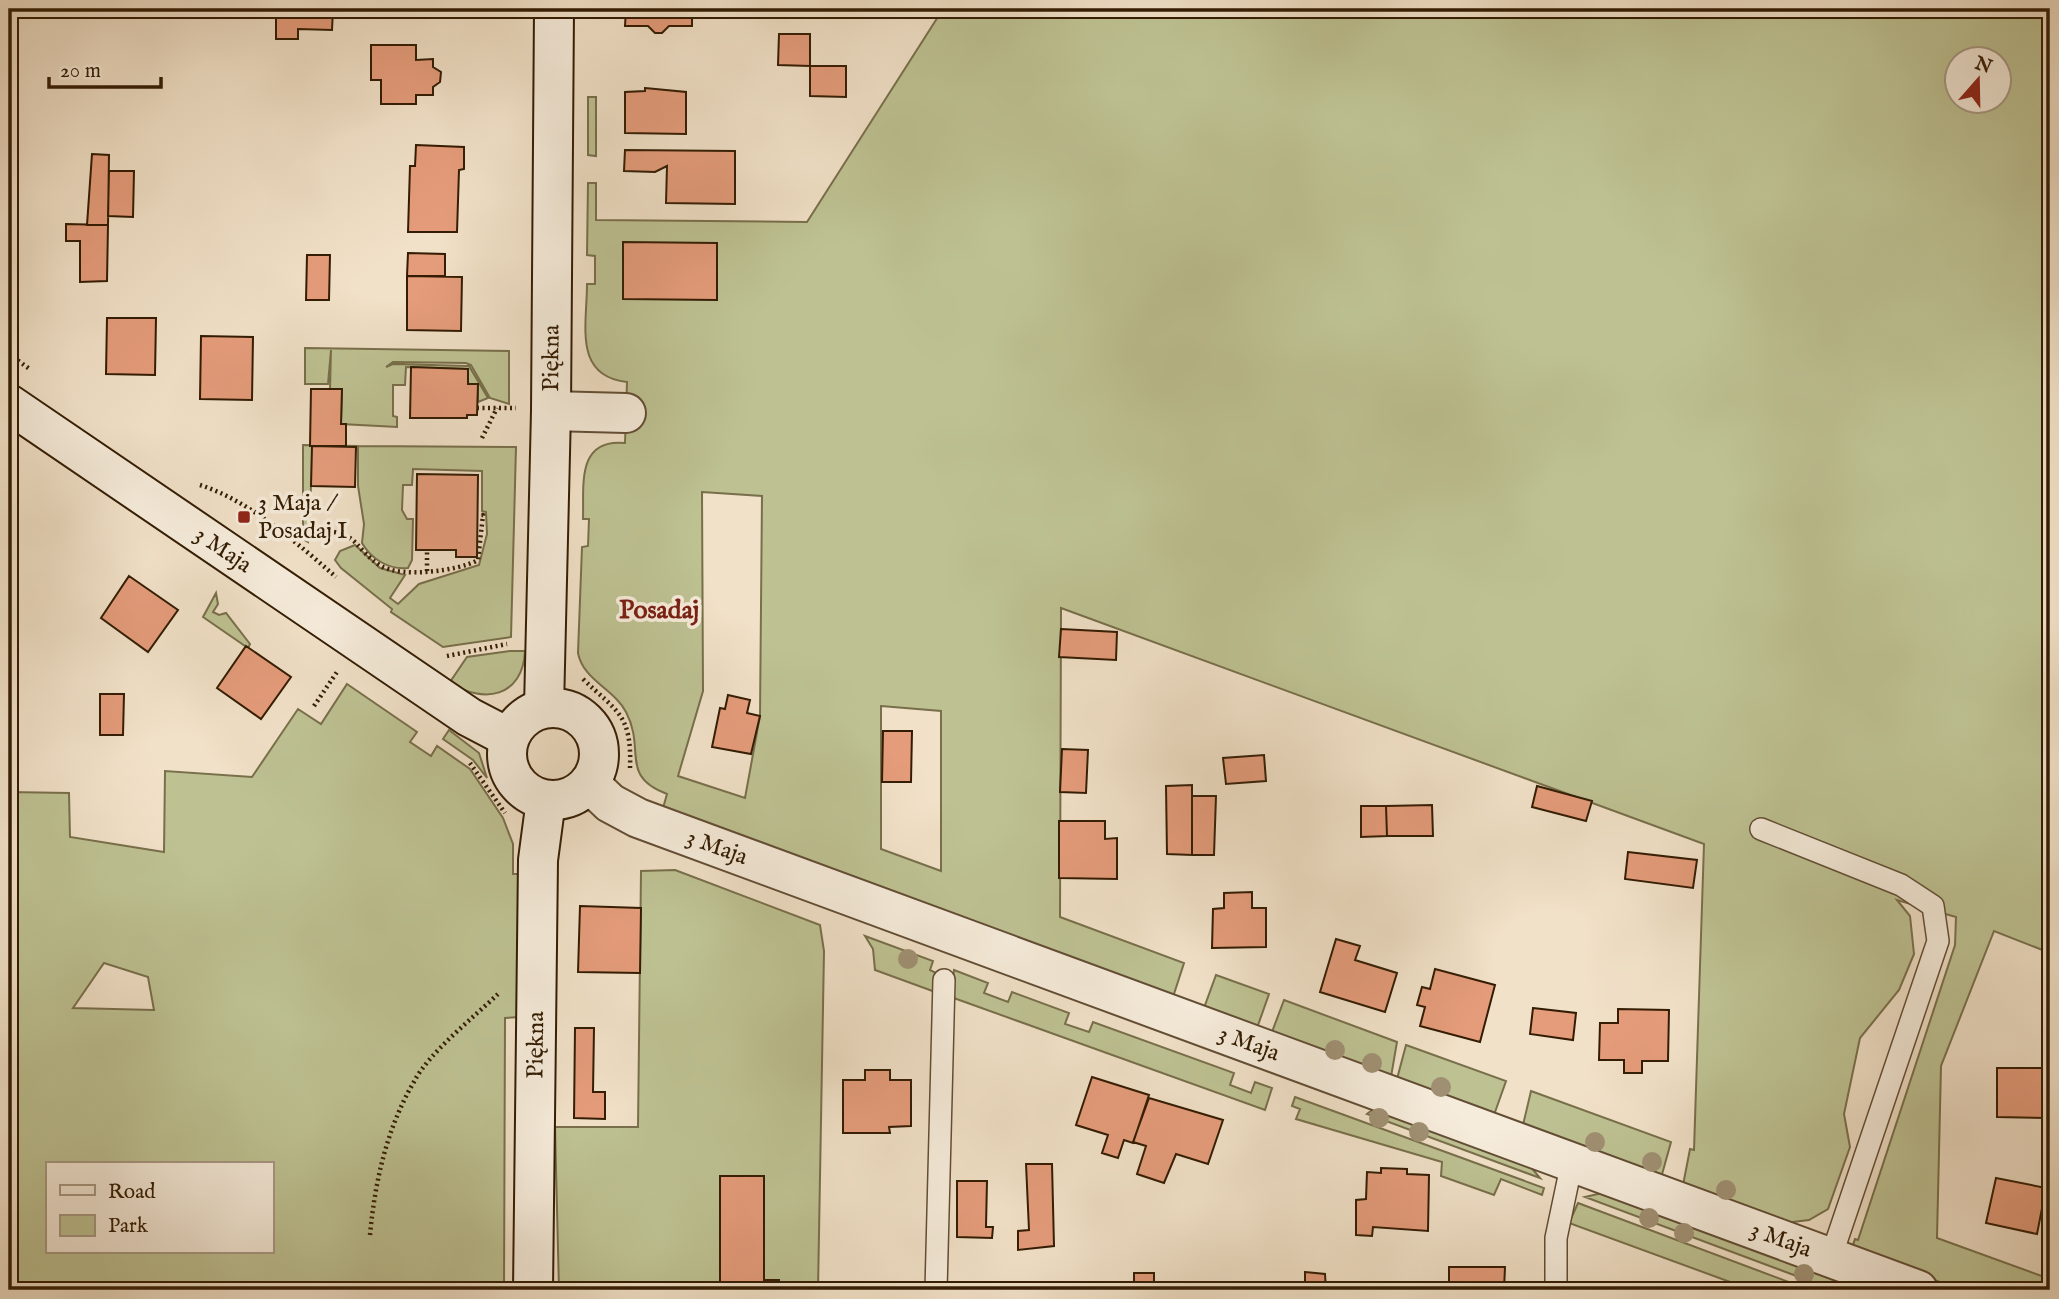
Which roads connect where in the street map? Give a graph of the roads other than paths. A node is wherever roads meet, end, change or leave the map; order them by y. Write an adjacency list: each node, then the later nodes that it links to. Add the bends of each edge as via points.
1 (554, 9): 3 (street, Piękna)
2 (9, 404): 6 (street, 3 Maja, via 469,717)
3 (551, 411): 4 (street); 5 (street, Piękna)
4 (626, 413)
5 (544, 708): 6 (street, via 523,719); 7 (street, via 576,713 597,738 600,753)
6 (509, 738): 8 (street, via 506,754 513,778 530,795)
7 (589, 783): 8 (street, via 562,800); 11 (street, 3 Maja, via 610,803 639,818)
8 (546, 800): 13 (street, Piękna, via 538,860)
9 (1761, 829): 12 (lane, via 1900,885 1933,906 1938,941)
10 (944, 979): 14 (lane)
11 (1572, 1162): 12 (street, 3 Maja); 15 (lane, via 1556,1238)
12 (1831, 1258): 16 (street, 3 Maja)
13 (533, 1290)
14 (936, 1290)
15 (1556, 1290)
16 (1918, 1290)

